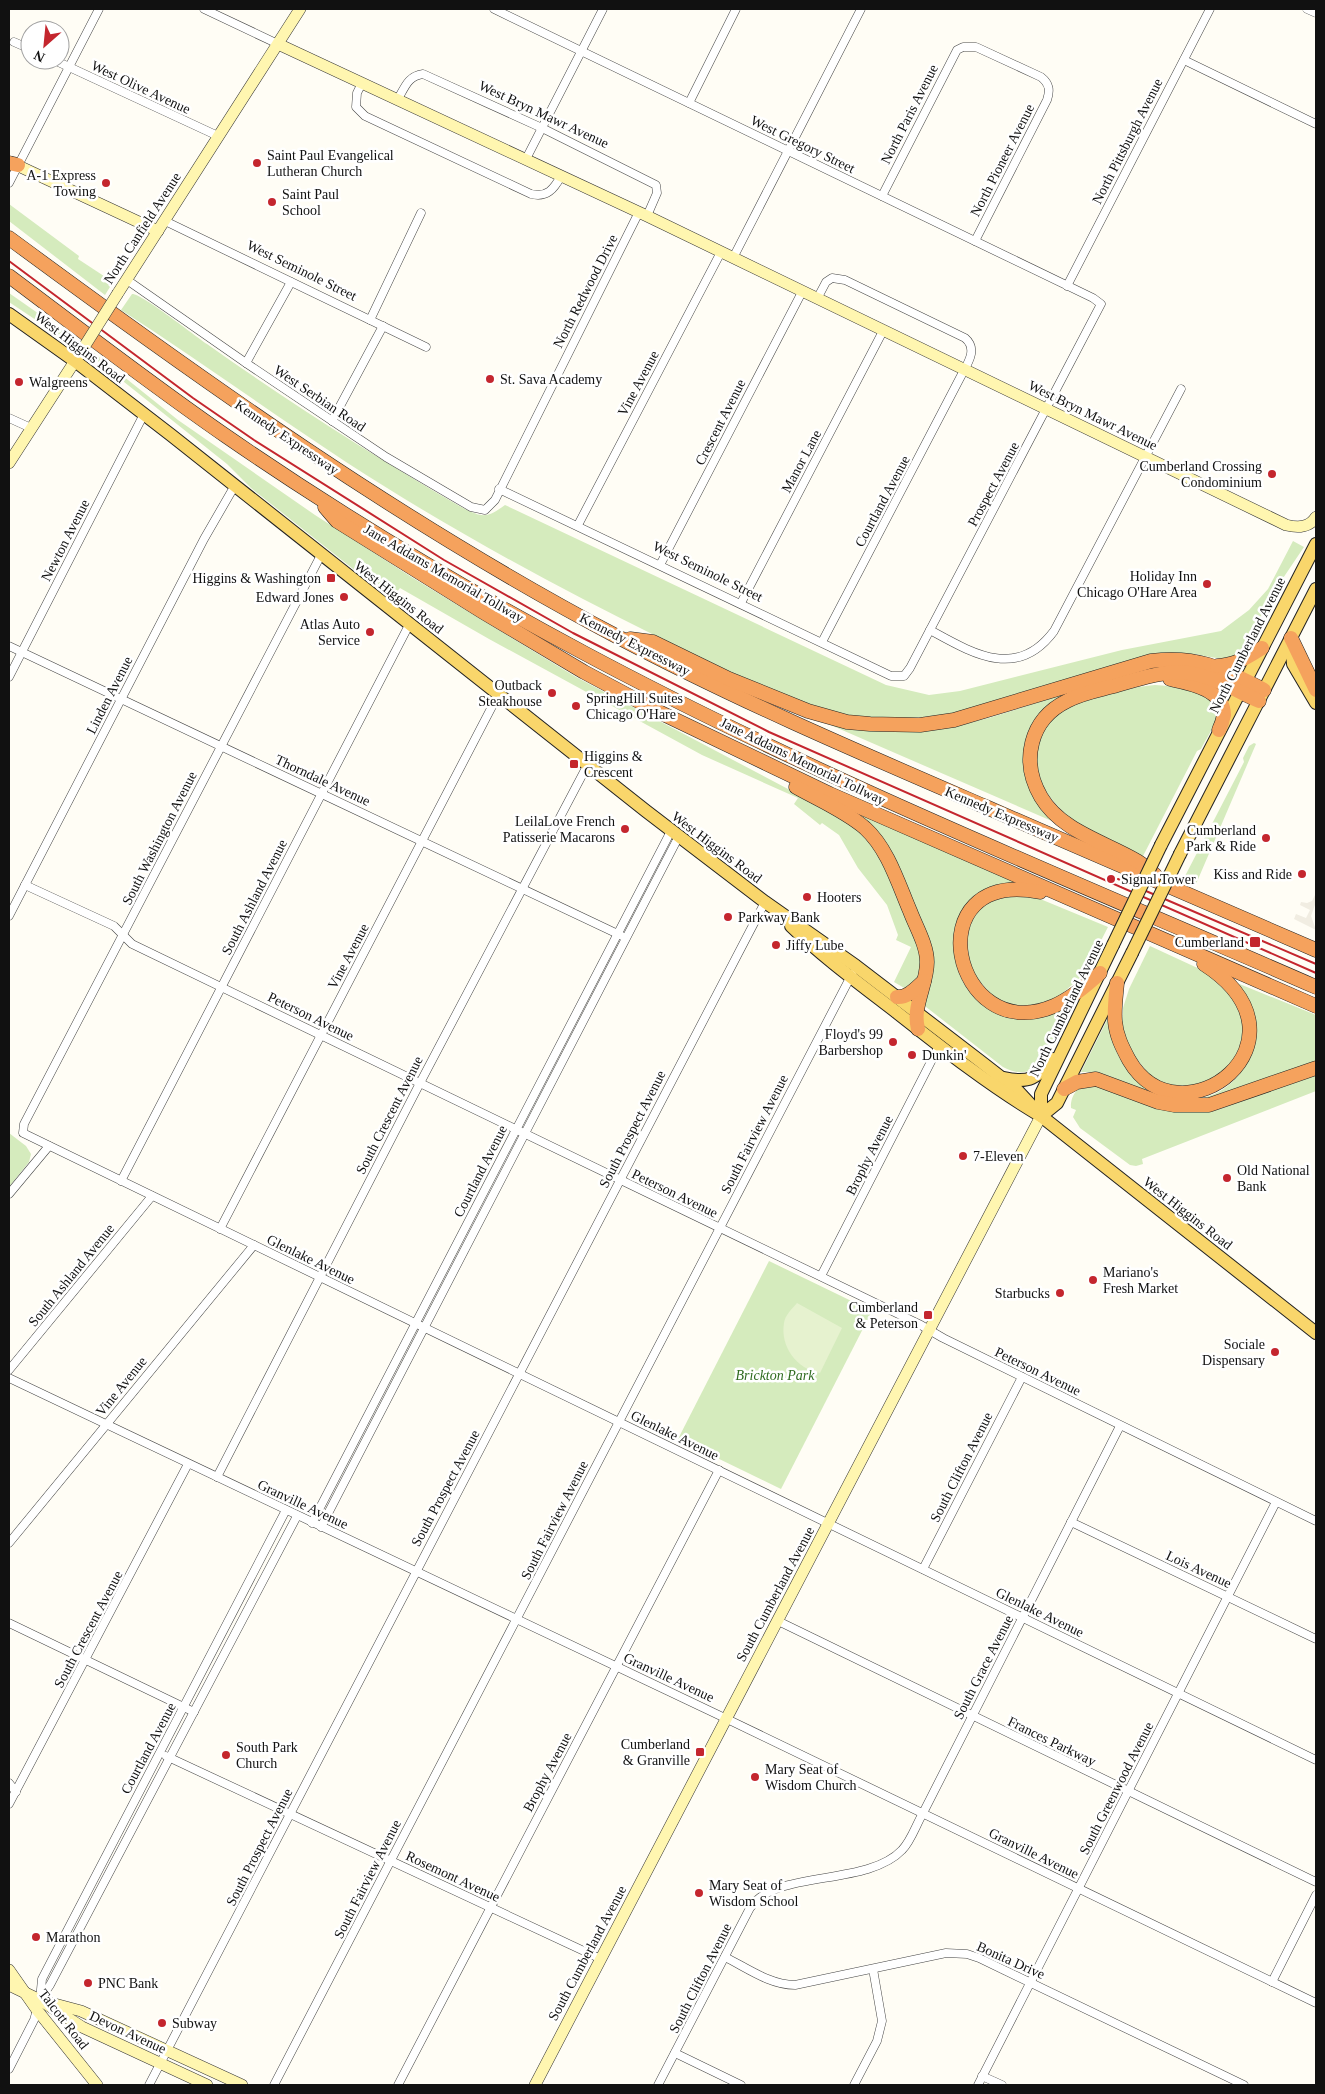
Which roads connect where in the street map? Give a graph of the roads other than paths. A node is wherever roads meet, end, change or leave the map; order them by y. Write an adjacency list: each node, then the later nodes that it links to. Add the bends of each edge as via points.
1 (99, 9): 16 (street)
2 (204, 9): 12 (street, West Bryn Mawr Avenue)
3 (300, 9): 12 (street, North Canfield Avenue)
4 (494, 9): 14 (street, West Gregory Street)
5 (603, 9): 14 (street)
6 (736, 9): 22 (street)
7 (861, 9): 26 (street)
8 (1210, 9): 15 (street, North Pittsburgh Avenue)
9 (1307, 9): 10 (street)
10 (1316, 13)
11 (14, 42): 13 (street)
12 (278, 44): 19 (street, West Bryn Mawr Avenue); 25 (street, North Canfield Avenue)
13 (20, 45)
14 (581, 51): 22 (street, West Gregory Street); 24 (street)
15 (1184, 60): 23 (street); 42 (street, North Pittsburgh Avenue)
16 (70, 65)
17 (70, 67): 25 (street, West Olive Avenue)
18 (67, 70): 28 (street)
19 (362, 83): 21 (street, West Bryn Mawr Avenue); 29 (street, via 356,107 365,116 531,194 546,194 556,186)
20 (1049, 88): 31 (street, North Paris Avenue, via 1042,78 976,46 963,47 953,56); 36 (street, North Pioneer Avenue, via 1047,100)
21 (398, 99): 24 (street, West Bryn Mawr Avenue, via 408,80 423,74); 27 (street, West Bryn Mawr Avenue)
22 (689, 103): 26 (street, West Gregory Street)
23 (1316, 124)
24 (542, 128): 27 (street); 33 (street, West Bryn Mawr Avenue, via 656,185 657,193)
25 (218, 136): 34 (street, North Canfield Avenue)
26 (789, 151): 31 (street, West Gregory Street); 38 (street)
27 (526, 159): 29 (street, West Bryn Mawr Avenue)
28 (12, 163): 30 (street); 34 (street, West Seminole Street)
29 (561, 176): 33 (street, West Bryn Mawr Avenue)
30 (9, 183)
31 (882, 196): 36 (street, West Gregory Street)
32 (420, 213): 47 (street)
33 (643, 214): 37 (street, West Bryn Mawr Avenue); 63 (street, North Redwood Drive)
34 (162, 226): 40 (street, North Canfield Avenue); 41 (street, West Seminole Street)
35 (9, 238): 74 (highway, Kennedy Expressway, via 318,458 454,544)
36 (975, 241): 42 (street, West Gregory Street)
37 (721, 252): 38 (street, West Bryn Mawr Avenue); 66 (street, Vine Avenue)
38 (733, 258): 43 (street, West Bryn Mawr Avenue)
39 (9, 276): 64 (highway, via 183,406)
40 (127, 280): 51 (street, North Canfield Avenue, bridge); 52 (street, West Serbian Road)
41 (291, 282): 47 (street, West Seminole Street); 52 (street)
42 (1067, 286): 45 (street, West Gregory Street)
43 (802, 292): 44 (street, West Bryn Mawr Avenue); 69 (street, Crescent Avenue)
44 (816, 298): 49 (street, West Bryn Mawr Avenue); 53 (street, via 826,282 838,278 964,338 972,351)
45 (1100, 303): 55 (street, Prospect Avenue)
46 (9, 314): 51 (main road, West Higgins Road)
47 (370, 320): 48 (street, West Seminole Street)
48 (383, 326): 50 (street, West Seminole Street); 58 (street)
49 (883, 331): 53 (street, West Bryn Mawr Avenue); 71 (street, Manor Lane)
50 (426, 348)
51 (75, 361): 56 (main road, West Higgins Road); 59 (street, North Canfield Avenue)
52 (246, 363): 58 (street, West Serbian Road)
53 (964, 370): 55 (street, West Bryn Mawr Avenue); 76 (street, Courtland Avenue)
54 (1181, 389): 60 (street)
55 (1046, 409): 60 (street, West Bryn Mawr Avenue); 73 (street, Prospect Avenue)
56 (144, 414): 62 (main road, West Higgins Road); 79 (street, Newton Avenue)
57 (9, 418): 59 (street)
58 (332, 421): 63 (street, West Serbian Road, via 471,507 485,510 495,500)
59 (31, 428): 61 (street, North Canfield Avenue)
60 (1146, 457): 65 (street, West Bryn Mawr Avenue, via 1286,525 1301,527); 73 (street, via 1048,640 1028,654 1007,660 994,659 971,652)
61 (9, 463)
62 (234, 487): 68 (main road, West Higgins Road); 88 (street, Linden Avenue)
63 (499, 489): 66 (street, West Seminole Street)
64 (311, 492): 92 (highway, via 338,521 483,612 584,672); 113 (highway, Jane Addams Memorial Tollway, via 459,583 650,687 881,798)
65 (1316, 517)
66 (578, 525): 69 (street, West Seminole Street)
67 (1316, 544): 78 (main road, North Cumberland Avenue)
68 (320, 555): 72 (main road, West Higgins Road); 91 (street, South Washington Avenue)
69 (660, 564): 71 (street, West Seminole Street)
70 (1316, 589): 75 (main road)
71 (741, 603): 76 (street, West Seminole Street)
72 (409, 625): 86 (main road, West Higgins Road); 94 (street, South Ashland Avenue)
73 (930, 630): 81 (street, Prospect Avenue)
74 (619, 638): 80 (highway, via 653,642 808,712 870,724 920,725 954,720 1151,661 1182,660); 98 (highway, Kennedy Expressway, via 826,738)
75 (1290, 638): 85 (highway); 87 (main road); 89 (main road, via 1293,664)
76 (822, 642): 81 (street, West Seminole Street, via 892,676)
77 (9, 646): 79 (street, Thorndale Avenue)
78 (1262, 648): 80 (highway, via 1240,662); 84 (main road, North Cumberland Avenue)
79 (22, 652): 83 (street, Newton Avenue); 88 (street, Thorndale Avenue)
80 (1216, 666): 84 (highway)
81 (904, 676)
82 (1152, 676): 84 (highway, via 1178,672); 90 (highway, via 1198,686 1215,695 1224,715); 98 (highway, via 1058,706 1034,734 1029,761 1033,780 1054,812 1083,833 1138,861)
83 (9, 678)
84 (1243, 687): 87 (highway); 90 (main road, North Cumberland Avenue)
85 (1316, 690)
86 (498, 695): 93 (main road, West Higgins Road); 96 (street, Vine Avenue)
87 (1261, 695): 111 (main road, bridge)
88 (122, 698): 91 (street, Thorndale Avenue); 97 (street, Linden Avenue)
89 (1316, 703)
90 (1219, 730): 109 (main road, North Cumberland Avenue, bridge)
91 (222, 745): 94 (street, Thorndale Avenue); 104 (street, South Washington Avenue)
92 (741, 752): 100 (highway); 110 (highway, via 773,775 849,816 877,842 890,863 922,940 927,960)
93 (588, 766): 95 (main road, West Higgins Road); 99 (street, South Crescent Avenue)
94 (322, 793): 96 (street, Thorndale Avenue); 112 (street, South Ashland Avenue)
95 (675, 834): 101 (main road, West Higgins Road); 103 (street, Courtland Avenue); 105 (street, Courtland Avenue)
96 (422, 840): 99 (street, Thorndale Avenue); 118 (street, Vine Avenue)
97 (25, 885): 102 (street, Linden Avenue); 104 (street, Peterson Avenue, via 114,926)
98 (1172, 887): 107 (highway, Kennedy Expressway)
99 (522, 888): 103 (street, Thorndale Avenue); 123 (street, South Crescent Avenue)
100 (1073, 901): 106 (highway); 109 (highway, via 1016,889 982,899 969,913 961,934 960,953 964,970 974,987 997,1005 1034,1012 1069,998)
101 (767, 904): 108 (main road, West Higgins Road); 130 (street, South Prospect Avenue)
102 (9, 916)
103 (617, 934): 105 (street, Thorndale Avenue); 126 (street, Courtland Avenue)
104 (123, 935): 112 (street, Peterson Avenue, via 132,944); 127 (street, South Washington Avenue, via 24,1124)
105 (626, 938): 128 (street, Courtland Avenue)
106 (1162, 940): 111 (highway, via 1216,972 1241,998 1247,1011 1250,1036 1240,1064 1230,1074 1211,1088 1191,1092 1164,1089 1146,1079 1132,1064 1117,1033 1114,1014); 115 (highway)
107 (1316, 950)
108 (853, 971): 114 (main road, West Higgins Road); 117 (main road, West Higgins Road); 134 (street, South Fairview Avenue)
109 (1100, 973): 119 (main road, North Cumberland Avenue)
110 (924, 980): 114 (highway, via 907,994); 116 (highway)
111 (1117, 983): 124 (main road)
112 (222, 987): 118 (street, Peterson Avenue); 131 (street, South Ashland Avenue)
113 (1316, 987)
114 (896, 997): 116 (main road, West Higgins Road)
115 (1316, 1006)
116 (916, 1012): 117 (highway); 122 (main road, West Higgins Road)
117 (918, 1029): 120 (main road, West Higgins Road)
118 (321, 1035): 123 (street, Peterson Avenue); 135 (street, Vine Avenue)
119 (1066, 1044): 122 (main road, via 1039,1075 1028,1080); 125 (main road, North Cumberland Avenue, via 1041,1094)
120 (939, 1046): 125 (main road, West Higgins Road, via 1011,1098); 137 (street, Brophy Avenue)
121 (1316, 1068): 124 (highway, via 1209,1105 1174,1106 1096,1078 1077,1082)
122 (998, 1076): 125 (main road, West Higgins Road)
123 (420, 1083): 126 (street, Peterson Avenue); 138 (street, South Crescent Avenue)
124 (1064, 1090): 125 (main road, via 1058,1103)
125 (1042, 1116): 141 (street, South Cumberland Avenue); 142 (main road, West Higgins Road)
126 (516, 1130): 128 (street, Peterson Avenue); 139 (street, Courtland Avenue)
127 (23, 1133): 129 (street, Glenlake Avenue)
128 (524, 1134): 130 (street, Peterson Avenue); 140 (street, Courtland Avenue)
129 (49, 1146): 131 (street, Glenlake Avenue); 132 (street)
130 (620, 1180): 134 (street, Peterson Avenue); 144 (street, South Prospect Avenue)
131 (121, 1181): 133 (street, Glenlake Avenue)
132 (9, 1194)
133 (152, 1196): 135 (street, Glenlake Avenue); 143 (street, South Ashland Avenue)
134 (720, 1228): 137 (street, Peterson Avenue); 147 (street, South Fairview Avenue)
135 (220, 1229): 136 (street, Glenlake Avenue)
136 (254, 1245): 138 (street, Glenlake Avenue); 148 (street, Vine Avenue)
137 (821, 1276): 141 (street, Peterson Avenue)
138 (320, 1277): 139 (street, Glenlake Avenue); 152 (street, South Crescent Avenue)
139 (415, 1323): 140 (street, Glenlake Avenue); 158 (street, Courtland Avenue)
140 (424, 1328): 144 (street, Glenlake Avenue); 160 (street, Courtland Avenue)
141 (930, 1330): 145 (street, Peterson Avenue); 159 (street, South Cumberland Avenue)
142 (1316, 1333)
143 (9, 1370)
144 (519, 1374): 147 (street, Glenlake Avenue); 163 (street, South Prospect Avenue)
145 (1022, 1377): 149 (street, Peterson Avenue); 162 (street, South Clifton Avenue)
146 (9, 1378): 148 (street, Granville Avenue)
147 (619, 1422): 151 (street, Glenlake Avenue); 166 (street, South Fairview Avenue)
148 (106, 1424): 150 (street, Granville Avenue); 161 (street, Vine Avenue)
149 (1120, 1426): 153 (street, Peterson Avenue); 157 (street, South Grace Avenue)
150 (188, 1464): 152 (street, Granville Avenue); 170 (street, South Crescent Avenue)
151 (719, 1470): 159 (street, Glenlake Avenue); 171 (street, Brophy Avenue)
152 (216, 1477): 154 (street, Granville Avenue)
153 (1276, 1502): 156 (street, Peterson Avenue); 164 (street, South Greenwood Avenue)
154 (286, 1510): 155 (street, Granville Avenue); 173 (street, Courtland Avenue)
155 (297, 1516): 158 (street, Granville Avenue); 174 (street, Courtland Avenue)
156 (1316, 1521)
157 (1071, 1522): 164 (street, Lois Avenue); 165 (street, South Grace Avenue)
158 (312, 1523): 160 (street, Granville Avenue)
159 (829, 1524): 162 (street, Glenlake Avenue); 167 (street, South Cumberland Avenue)
160 (321, 1527): 163 (street, Granville Avenue)
161 (9, 1543)
162 (924, 1569): 165 (street, Glenlake Avenue)
163 (416, 1572): 166 (street, Granville Avenue); 184 (street, South Prospect Avenue)
164 (1228, 1596): 169 (street, Lois Avenue); 172 (street, South Greenwood Avenue)
165 (1023, 1618): 172 (street, Glenlake Avenue); 175 (street, South Grace Avenue)
166 (516, 1619): 171 (street, Granville Avenue); 186 (street, South Fairview Avenue)
167 (778, 1621): 175 (street, Frances Parkway); 176 (street, South Cumberland Avenue)
168 (9, 1623): 170 (street)
169 (1316, 1639)
170 (86, 1660): 173 (street); 182 (street, South Crescent Avenue)
171 (616, 1666): 176 (street, Granville Avenue); 190 (street, Brophy Avenue)
172 (1179, 1693): 179 (street, Glenlake Avenue); 181 (street, South Greenwood Avenue)
173 (183, 1707): 174 (street); 177 (street, Courtland Avenue)
174 (194, 1712): 178 (street, Courtland Avenue)
175 (972, 1716): 181 (street, Frances Parkway); 185 (street, South Grace Avenue)
176 (727, 1719): 185 (street, Granville Avenue); 192 (street, South Cumberland Avenue)
177 (159, 1753): 178 (street, Rosemont Avenue); 200 (street, Courtland Avenue, via 42,1979)
178 (170, 1758): 184 (street, Rosemont Avenue); 200 (street, Courtland Avenue)
179 (1316, 1760)
180 (9, 1783): 182 (street)
181 (1128, 1791): 187 (street, Frances Parkway); 188 (street, South Greenwood Avenue)
182 (16, 1792): 183 (street, South Crescent Avenue)
183 (9, 1804)
184 (290, 1814): 186 (street, Rosemont Avenue); 201 (street, South Prospect Avenue)
185 (923, 1814): 188 (street, Granville Avenue); 191 (street, South Clifton Avenue, via 902,1850 882,1866 776,1888 759,1896)
186 (391, 1861): 190 (street, Rosemont Avenue); 210 (street, South Fairview Avenue)
187 (1316, 1882)
188 (1078, 1888): 195 (street, South Greenwood Avenue); 196 (street, Granville Avenue)
189 (1316, 1895): 196 (street)
190 (491, 1907): 192 (street, Rosemont Avenue); 211 (street, Brophy Avenue)
191 (725, 1958): 193 (street, Bonita Drive, via 786,1985); 202 (street, South Clifton Avenue)
192 (601, 1959): 212 (street, South Cumberland Avenue)
193 (873, 1969): 195 (street, Bonita Drive, via 957,1953 979,1958); 215 (street, via 882,2021 877,2041)
194 (9, 1970): 198 (street, Talcott Road)
195 (1030, 1982): 205 (street, South Greenwood Avenue); 218 (street, Bonita Drive)
196 (1272, 1982): 199 (street, Granville Avenue)
197 (9, 1985): 198 (street, Devon Avenue)
198 (25, 1993): 200 (street, Devon Avenue)
199 (1316, 2003)
200 (38, 2005): 201 (street, Devon Avenue, via 81,2011); 203 (street, Devon Avenue); 204 (street, Courtland Avenue, via 34,2020); 206 (street, Talcott Road)
201 (167, 2050): 203 (street, South Prospect Avenue); 209 (street, Devon Avenue)
202 (675, 2054): 213 (street, South Clifton Avenue); 214 (street)
203 (160, 2063): 207 (street, South Prospect Avenue); 208 (street, Devon Avenue)
204 (9, 2069)
205 (982, 2076): 216 (street, South Greenwood Avenue); 217 (street)
206 (97, 2085)
207 (148, 2085)
208 (208, 2085)
209 (242, 2085)
210 (274, 2085)
211 (398, 2085)
212 (535, 2085)
213 (658, 2085)
214 (741, 2085)
215 (854, 2085)
216 (978, 2085)
217 (1002, 2085)
218 (1244, 2085)

